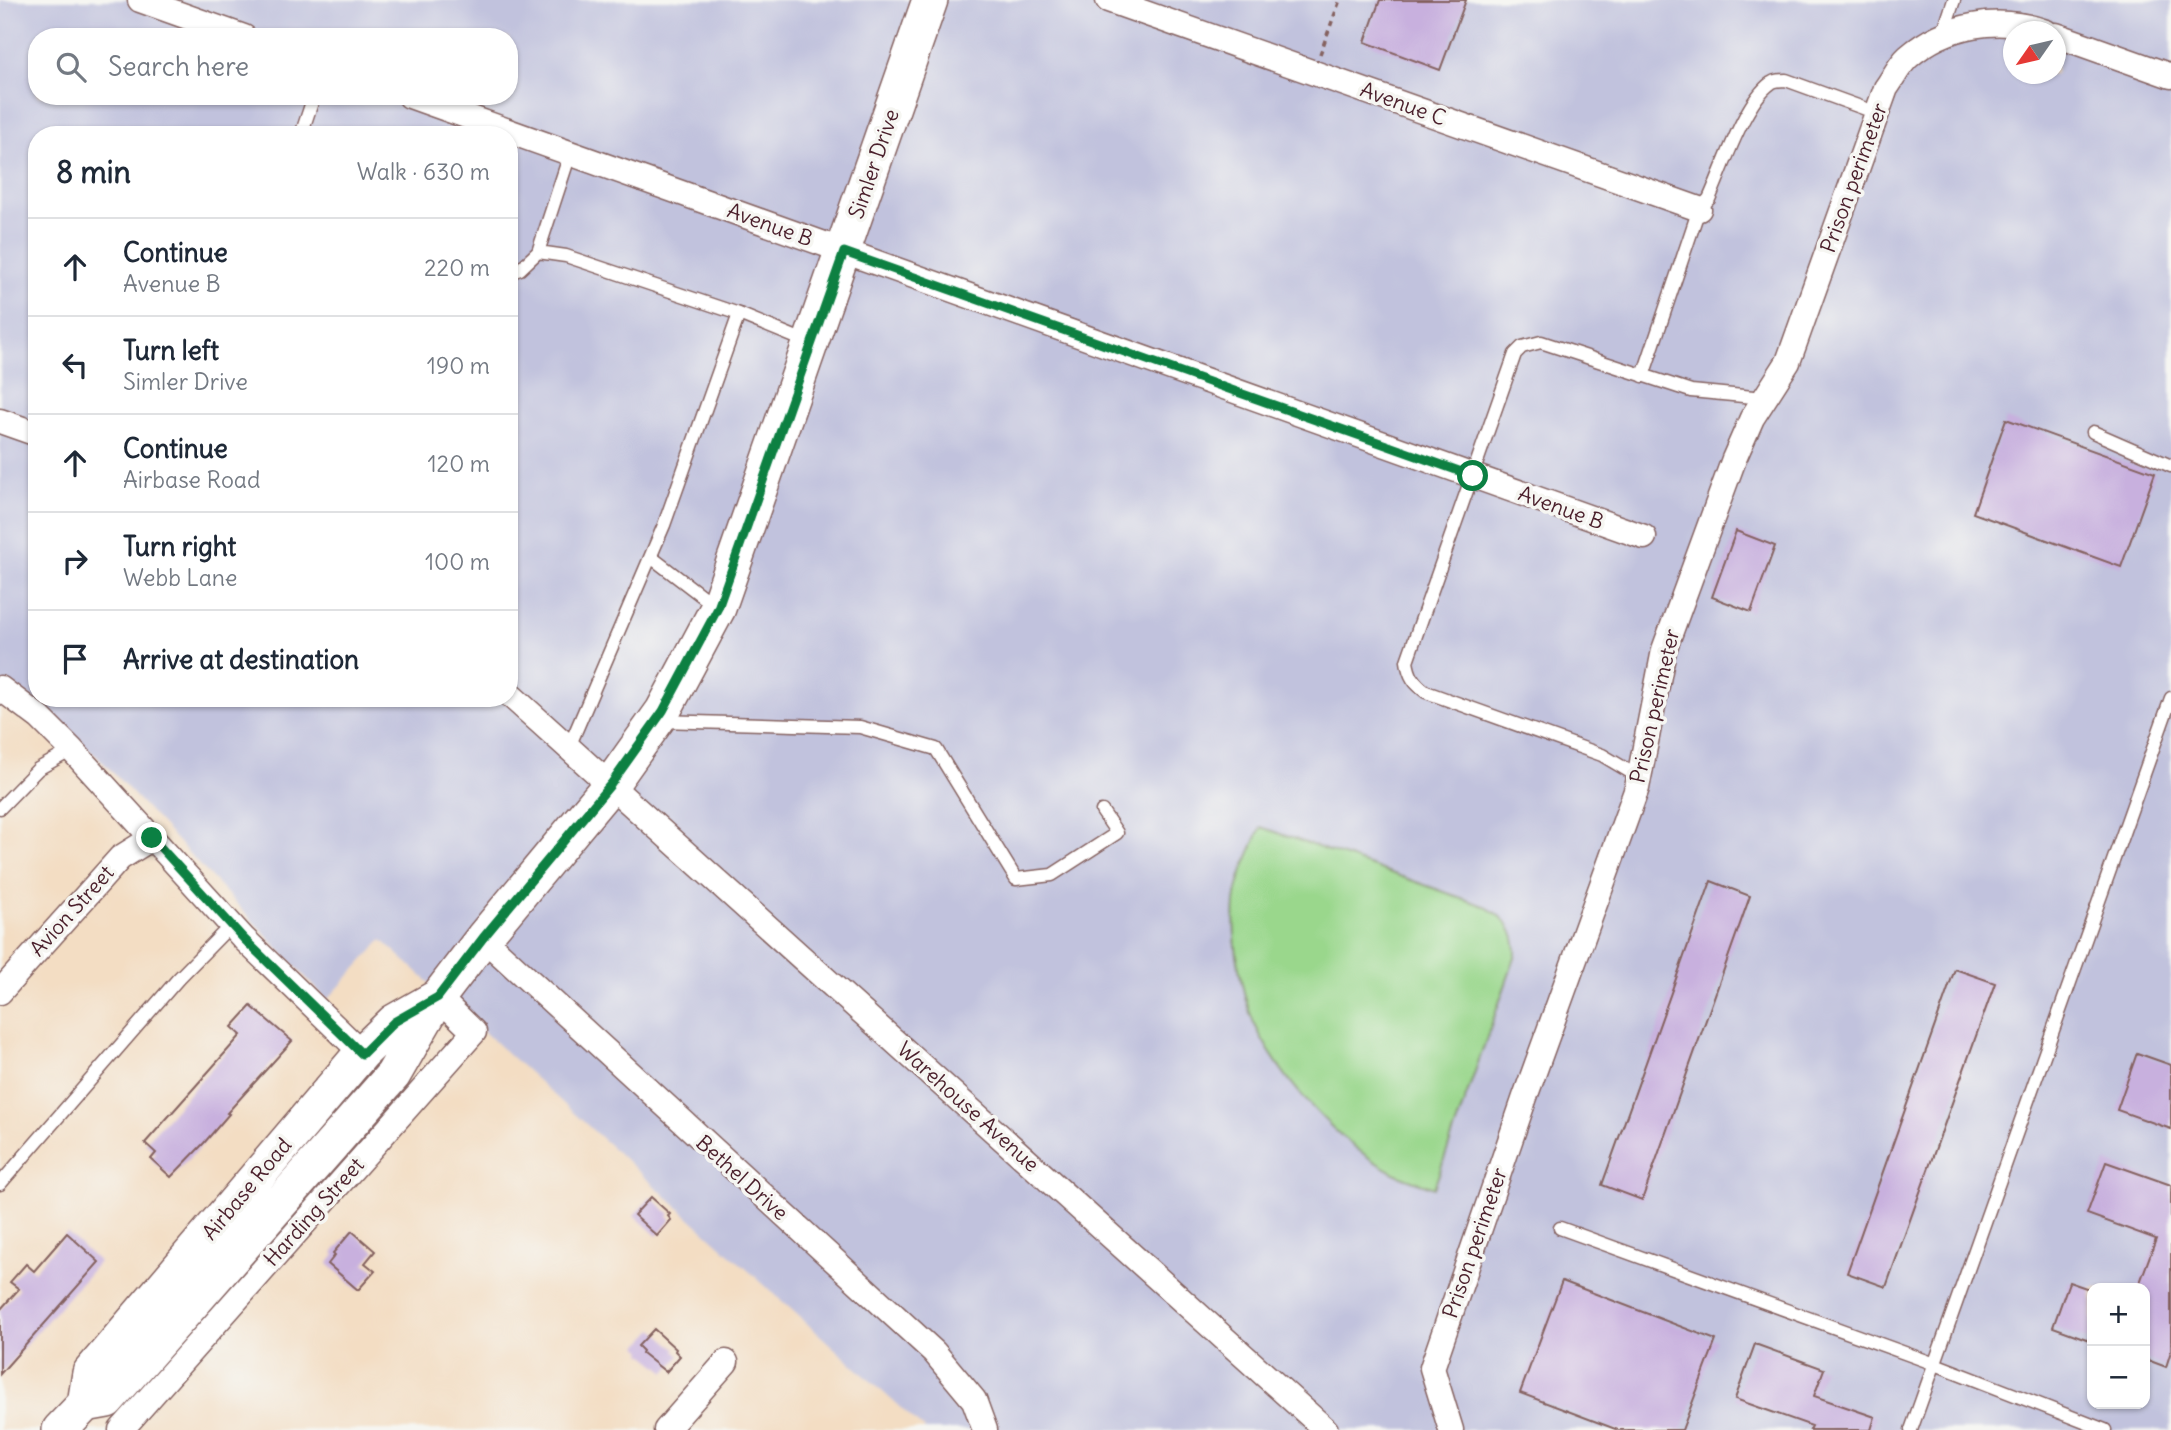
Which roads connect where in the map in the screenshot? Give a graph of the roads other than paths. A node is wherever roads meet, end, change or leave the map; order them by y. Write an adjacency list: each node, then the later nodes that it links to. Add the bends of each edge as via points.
1 (140, 0): 6 (street)
2 (930, 0): 19 (street, Simler Drive)
3 (1108, 0): 17 (street, Avenue C)
4 (1954, 0): 7 (lane)
5 (2003, 22): 7 (street, Prison perimeter, via 1960,28)
6 (219, 28)
7 (1942, 36): 12 (street, Prison perimeter, via 1906,58 1886,88)
8 (2066, 39): 9 (street)
9 (2171, 76)
10 (311, 105): 13 (lane)
11 (435, 105): 14 (street, Avenue B)
12 (1877, 113): 17 (lane, via 1786,80 1773,81 1750,106 1709,200); 24 (street, Prison perimeter, via 1788,362)
13 (304, 126)
14 (493, 126)
15 (518, 135): 16 (street, Avenue B)
16 (570, 154): 18 (lane); 19 (street, Avenue B)
17 (1699, 209): 23 (lane)
18 (538, 252): 20 (lane); 21 (lane, via 566,256)
19 (844, 252): 22 (street, Simler Drive); 29 (street, Avenue B)
20 (518, 270)
21 (739, 314): 22 (lane); 31 (lane)
22 (811, 344): 32 (street, Simler Drive)
23 (1643, 376): 24 (lane, via 1691,391); 29 (lane, via 1541,342 1522,347 1514,354)
24 (1764, 398): 39 (street, Prison perimeter, via 1734,459 1664,650)
25 (0, 421): 26 (street)
26 (28, 431)
27 (2093, 432): 28 (lane)
28 (2171, 466)
29 (1473, 476): 30 (street, Avenue B); 39 (lane, via 1407,661 1408,672 1426,692 1602,755)
30 (1644, 537)
31 (651, 557): 32 (lane); 37 (lane)
32 (718, 608): 36 (street, Simler Drive)
33 (0, 688): 38 (street)
34 (2171, 698): 52 (lane)
35 (518, 702): 37 (street, Warehouse Avenue)
36 (656, 721): 40 (street, Simler Drive); 42 (lane, via 860,727 936,748 1016,879 1052,875 1117,833)
37 (569, 747): 40 (street, Warehouse Avenue)
38 (72, 750): 41 (lane, via 38,769); 43 (street)
39 (1639, 777): 60 (street, Prison perimeter, via 1432,1368)
40 (611, 784): 45 (street, Airbase Road); 59 (street, Warehouse Avenue)
41 (0, 808)
42 (1102, 811)
43 (152, 838): 44 (street); 46 (street, Avion Street, via 120,858)
44 (231, 925): 48 (street); 49 (lane, via 178,979)
45 (483, 938): 47 (street, Airbase Road); 58 (street, Bethel Drive, via 933,1352 974,1400)
46 (0, 992)
47 (438, 997): 48 (street, Airbase Road, via 394,1022); 53 (street, Airbase Road, via 393,1074 107,1400); 56 (street, Harding Street, via 474,1032)
48 (362, 1054): 53 (street, Airbase Road, via 90,1373)
49 (0, 1184)
50 (1560, 1228): 52 (lane)
51 (726, 1362): 57 (street)
52 (1935, 1364): 61 (lane); 62 (lane)
53 (85, 1404): 54 (street, Airbase Road); 55 (street)
54 (60, 1430)
55 (111, 1430)
56 (121, 1430)
57 (666, 1430)
58 (985, 1430)
59 (1326, 1430)
60 (1451, 1430)
61 (1911, 1430)
62 (2105, 1430)

